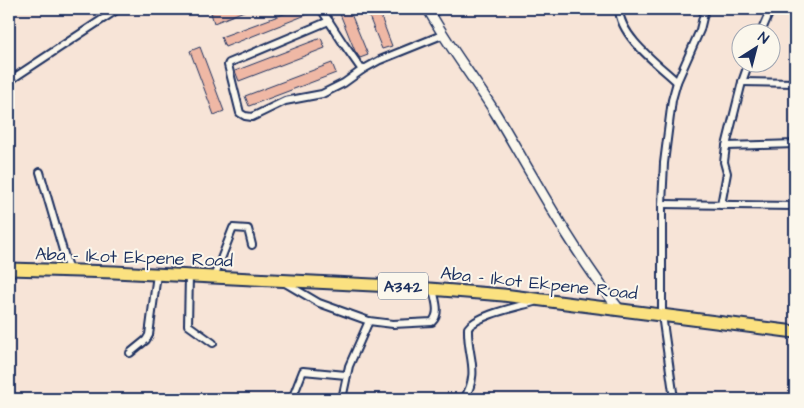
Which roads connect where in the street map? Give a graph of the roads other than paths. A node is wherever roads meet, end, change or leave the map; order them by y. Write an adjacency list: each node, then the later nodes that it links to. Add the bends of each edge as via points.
1 (118, 9): 12 (street)
2 (321, 9): 7 (street)
3 (428, 9): 9 (street)
4 (619, 9): 13 (street, via 624,27 638,46)
5 (705, 9): 13 (street, via 700,30)
6 (771, 9): 8 (street)
7 (329, 21): 10 (street); 10 (street, via 229,63 240,113 252,117 285,101 322,94)
8 (765, 22)
9 (442, 35): 10 (street); 31 (street, via 488,102 596,280)
10 (362, 70)
11 (746, 72): 14 (street)
12 (9, 81)
13 (677, 82): 19 (street, via 665,154)
14 (742, 82): 15 (street); 17 (street)
15 (795, 83)
16 (795, 144): 17 (street)
17 (726, 146): 20 (street, via 724,162 727,173)
18 (40, 172): 24 (street)
19 (662, 204): 20 (street); 32 (street)
20 (721, 205): 21 (street)
21 (795, 206)
22 (252, 245): 27 (street, via 248,228 233,228)
23 (9, 269): 24 (highway, Aba - Ikot Ekpene Road / A342)
24 (68, 271): 25 (highway, Aba - Ikot Ekpene Road / A342)
25 (157, 274): 26 (highway, Aba - Ikot Ekpene Road / A342); 36 (street, via 149,335)
26 (189, 275): 27 (highway, Aba - Ikot Ekpene Road / A342); 35 (street, via 188,325)
27 (214, 277): 28 (highway, Aba - Ikot Ekpene Road / A342)
28 (282, 281): 29 (highway, Aba - Ikot Ekpene Road / A342); 33 (street, via 319,303)
29 (433, 289): 30 (highway, Aba - Ikot Ekpene Road / A342); 33 (street, via 438,313 432,322 394,324)
30 (540, 300): 31 (highway, Aba - Ikot Ekpene Road / A342); 40 (street, via 490,314 471,323 468,333 473,377)
31 (619, 310): 32 (highway, Aba - Ikot Ekpene Road / A342)
32 (662, 315): 34 (highway, Aba - Ikot Ekpene Road / A342); 41 (street)
33 (368, 321): 37 (street)
34 (795, 332)
35 (213, 343)
36 (130, 353)
37 (346, 375): 38 (street, via 303,371); 39 (street)
38 (292, 399)
39 (342, 399)
40 (464, 399)
41 (674, 399)

